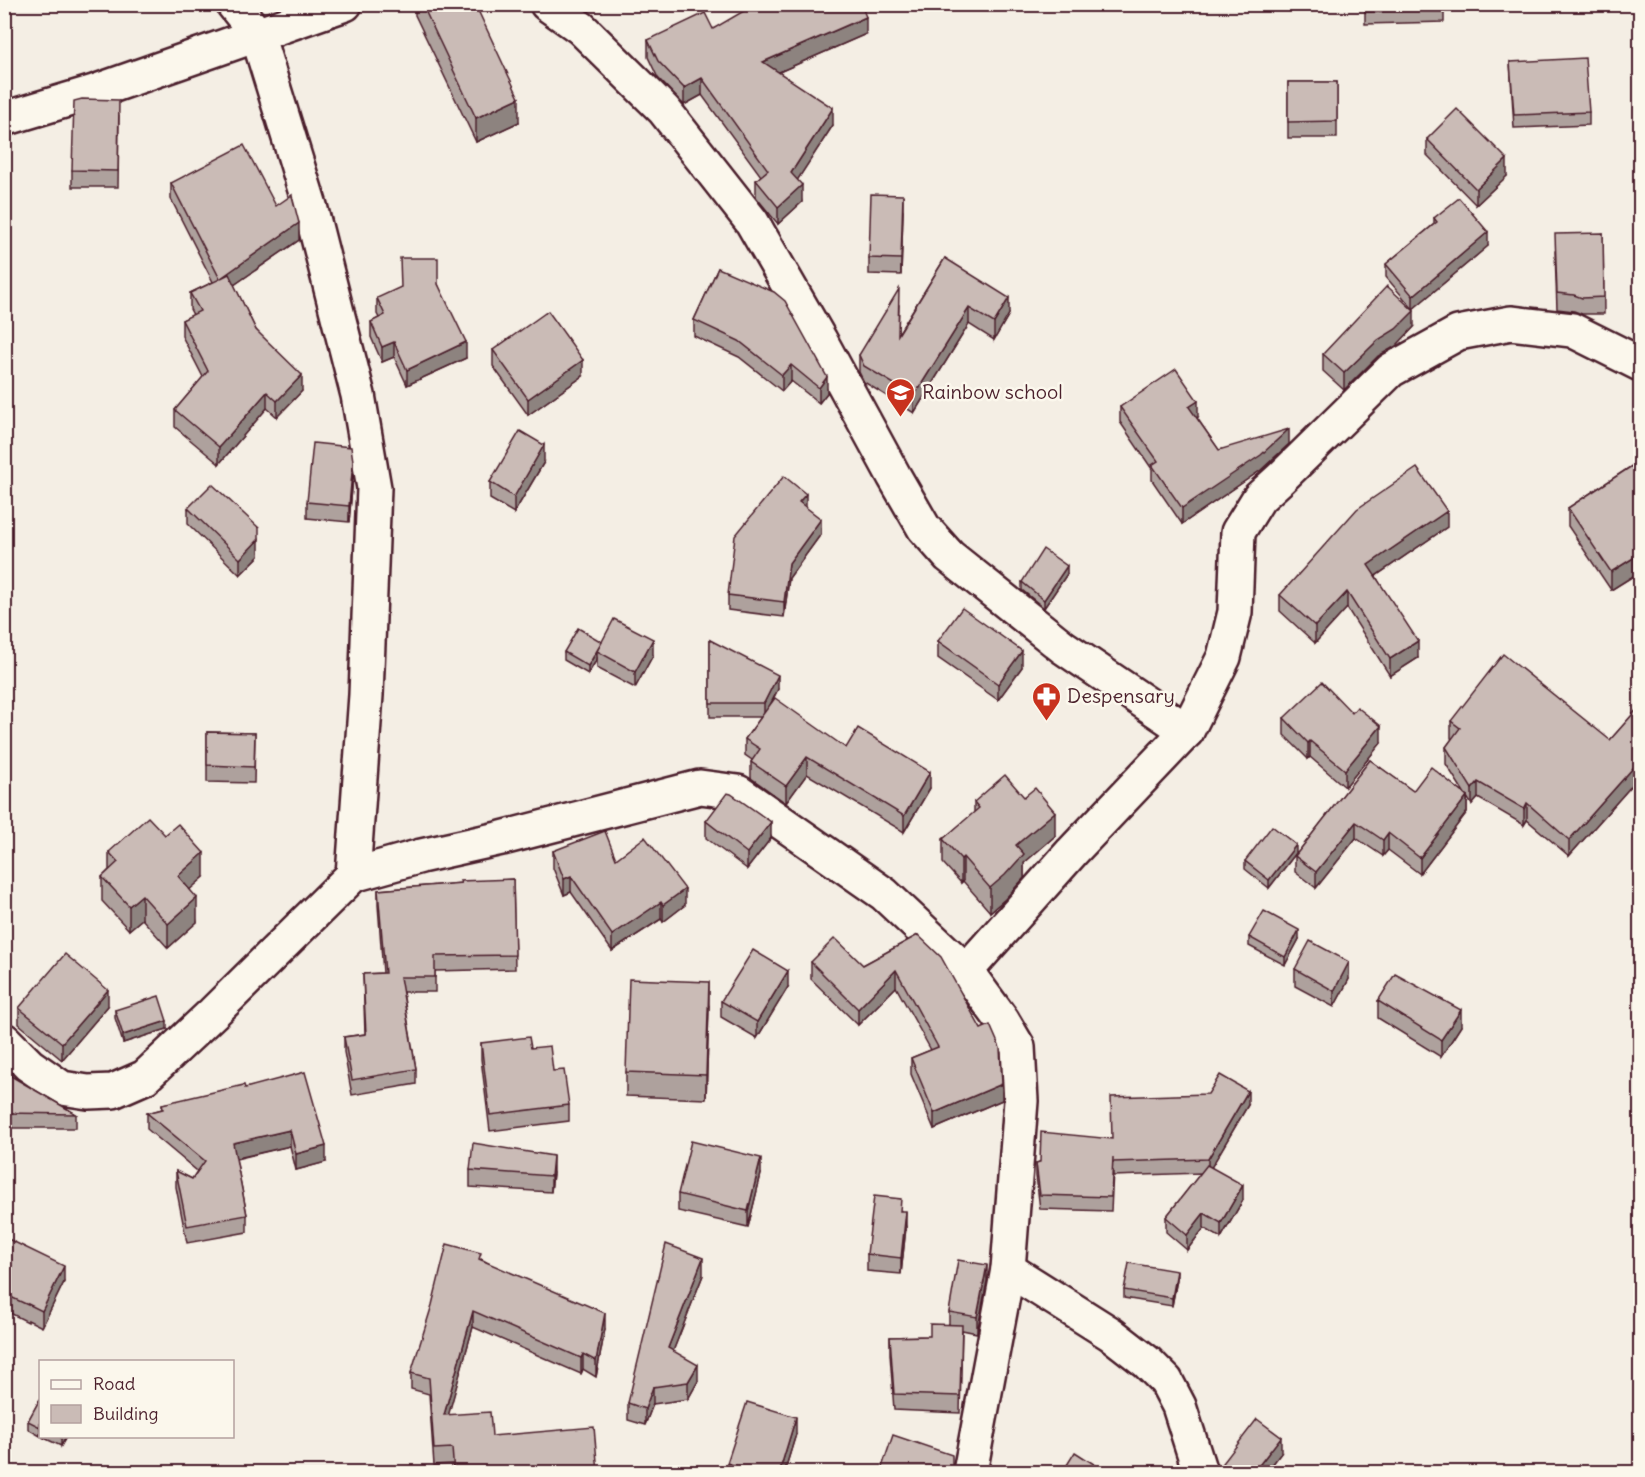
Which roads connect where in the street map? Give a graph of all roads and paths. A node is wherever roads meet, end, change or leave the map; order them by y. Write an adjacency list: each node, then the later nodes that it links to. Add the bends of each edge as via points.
1 (233, 4): 4 (street)
2 (345, 4): 4 (street)
3 (547, 4): 7 (street, via 581,28 664,110 752,222 924,528 949,556 1063,647)
4 (257, 34): 5 (street, via 94,92); 8 (street, via 310,206 358,394 374,488 366,694)
5 (4, 119)
6 (1641, 364): 7 (street, via 1572,330 1511,323 1458,333 1391,370 1259,498 1238,532 1235,612 1224,657)
7 (1187, 731): 9 (street)
8 (353, 875): 9 (street, via 700,787 738,792 884,894); 10 (street, via 145,1077 113,1091 62,1088 29,1065)
9 (966, 971): 11 (street, via 1018,1047 1021,1101)
10 (4, 1040)
11 (1008, 1269): 12 (street); 13 (street, via 1111,1334 1166,1381 1179,1406)
12 (970, 1473)
13 (1200, 1473)

